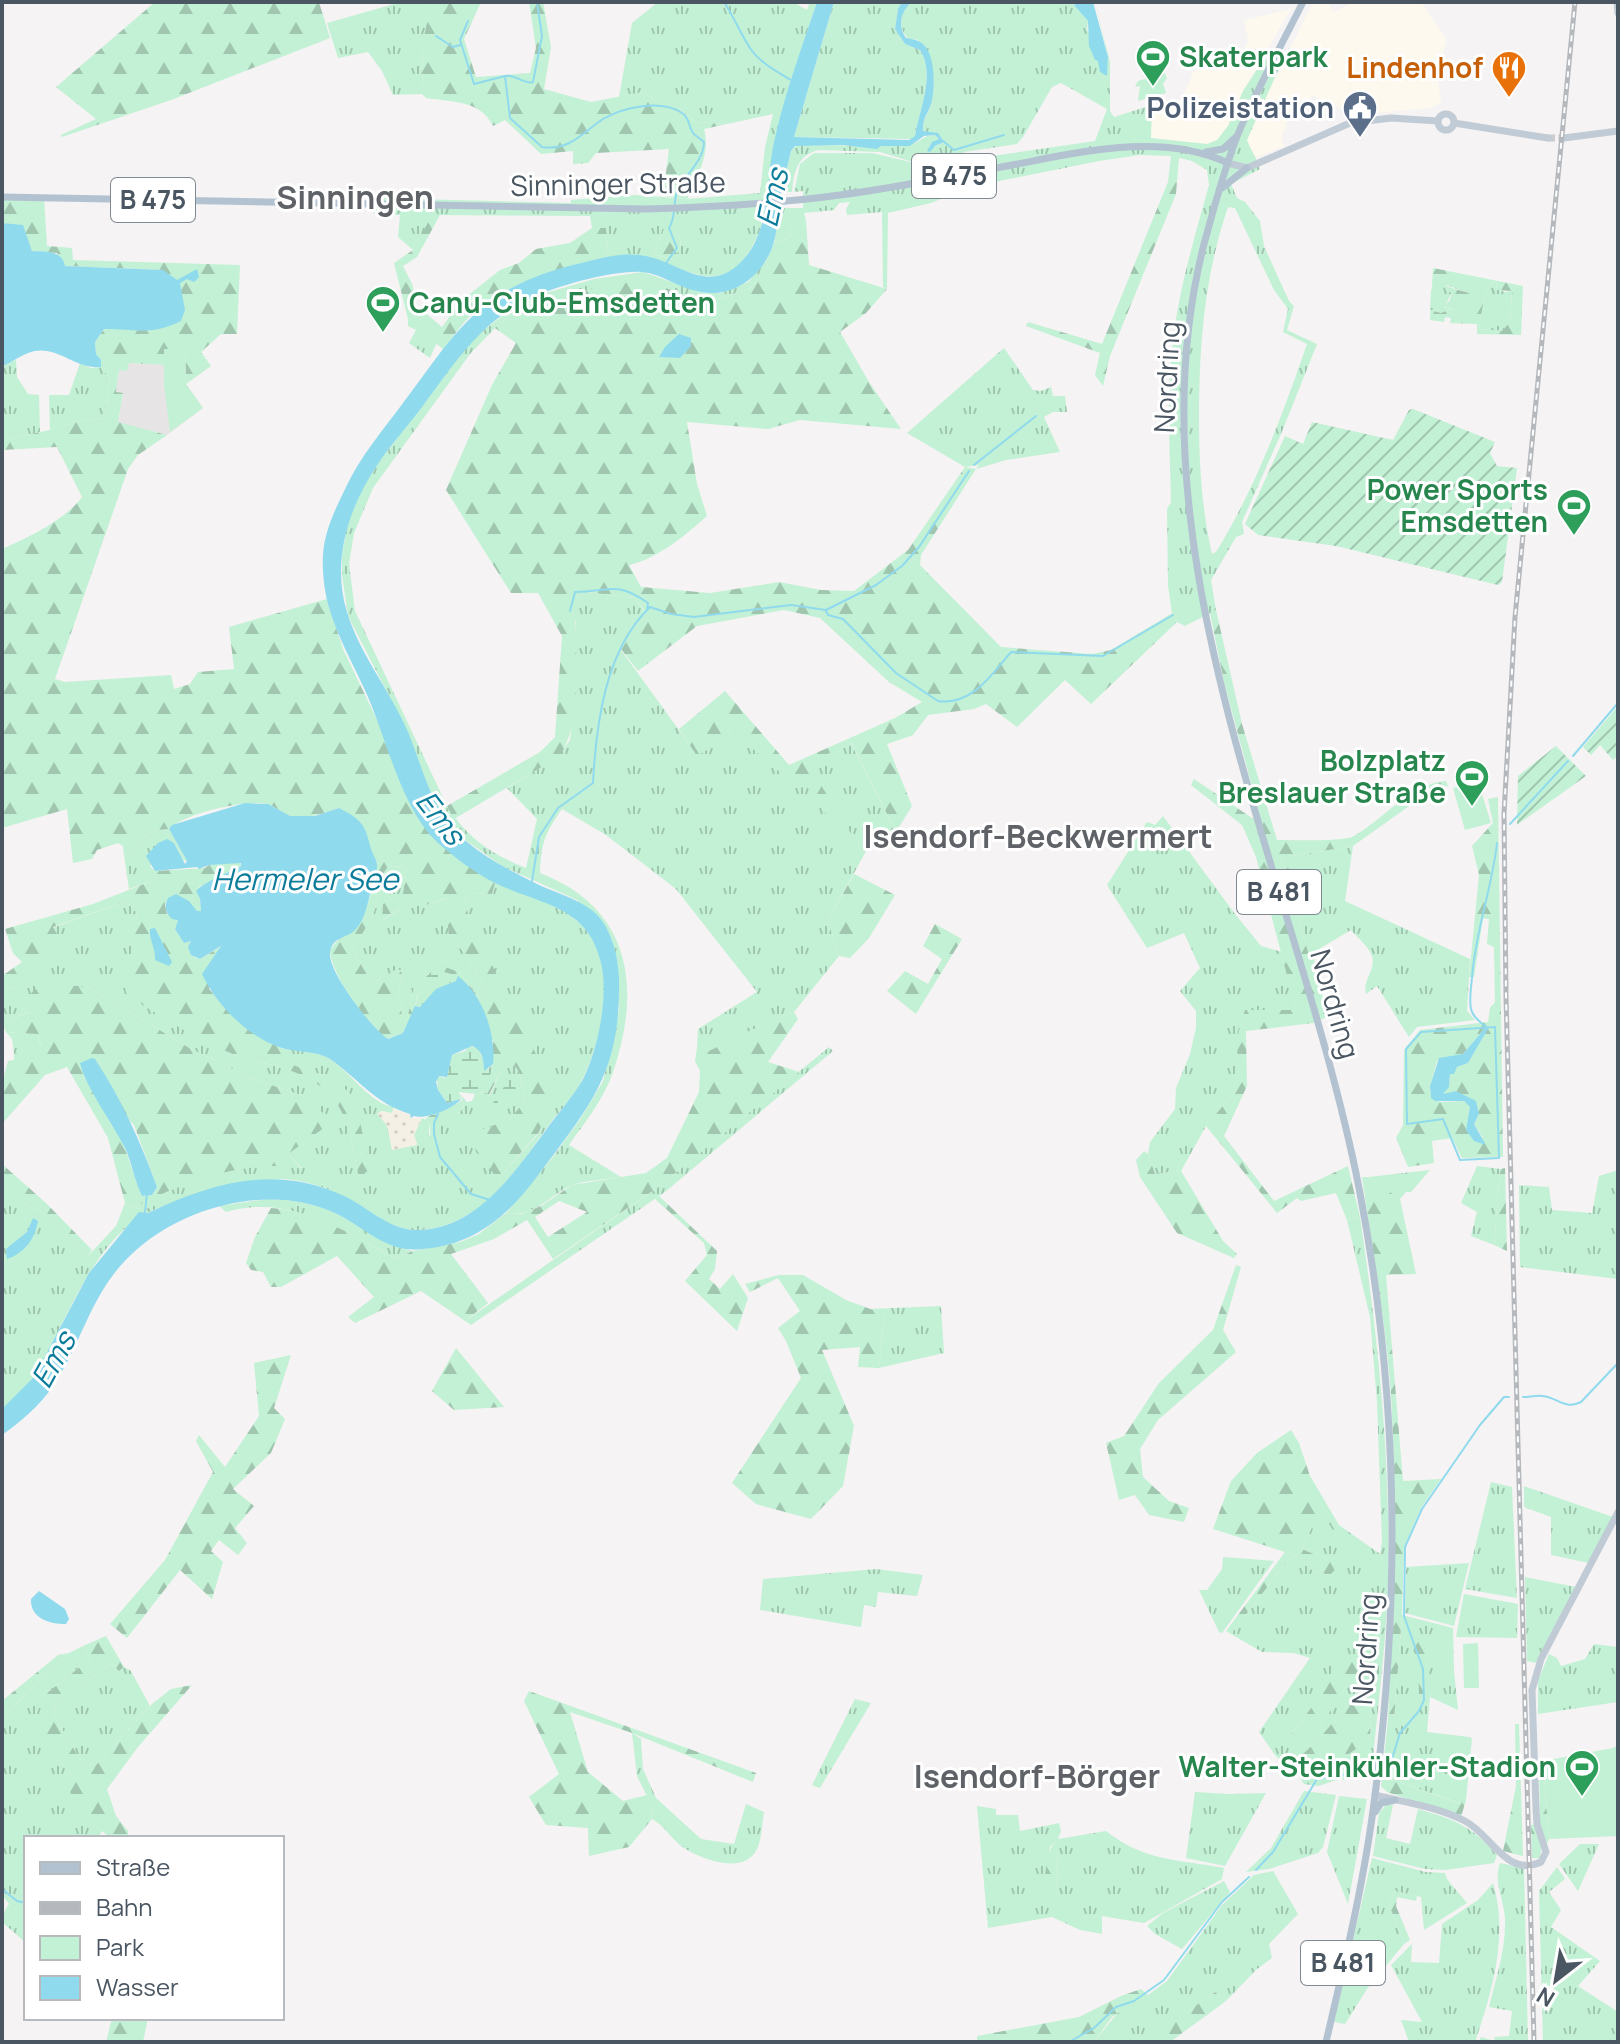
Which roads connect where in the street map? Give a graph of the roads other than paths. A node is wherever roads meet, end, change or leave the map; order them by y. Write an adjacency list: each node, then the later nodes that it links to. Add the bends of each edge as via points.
1 (1303, 2): 5 (main road, Nordring / B 481)
2 (1617, 2): 3 (street)
3 (1618, 13)
4 (1618, 131): 7 (street)
5 (1238, 135): 8 (main road, B 475, via 1223,149); 9 (main road, Nordring / B 481)
6 (1548, 138): 10 (street, via 1454,123 1448,115 1438,121 1391,118 1350,123)
7 (1564, 138)
8 (1196, 152): 9 (main road, Sinninger Straße / B 475); 12 (main road, Sinninger Straße / B 475, via 1098,150 810,199 662,209)
9 (1228, 163): 10 (street); 11 (main road, Nordring / B 481)
10 (1247, 168): 11 (main road)
11 (1221, 189): 14 (main road, Nordring / B 481, via 1204,247 1187,359 1193,530 1230,719 1322,1036 1359,1188 1384,1368 1392,1511 1389,1647)
12 (2, 197)
13 (1618, 1512): 15 (street, via 1534,1675 1536,1808 1545,1858 1536,1864 1506,1859 1462,1819)
14 (1375, 1795): 15 (street); 16 (main road, Nordring / B 481)
15 (1395, 1800): 16 (main road, via 1381,1803)
16 (1372, 1817): 17 (main road, Nordring / B 481)
17 (1326, 2042)

